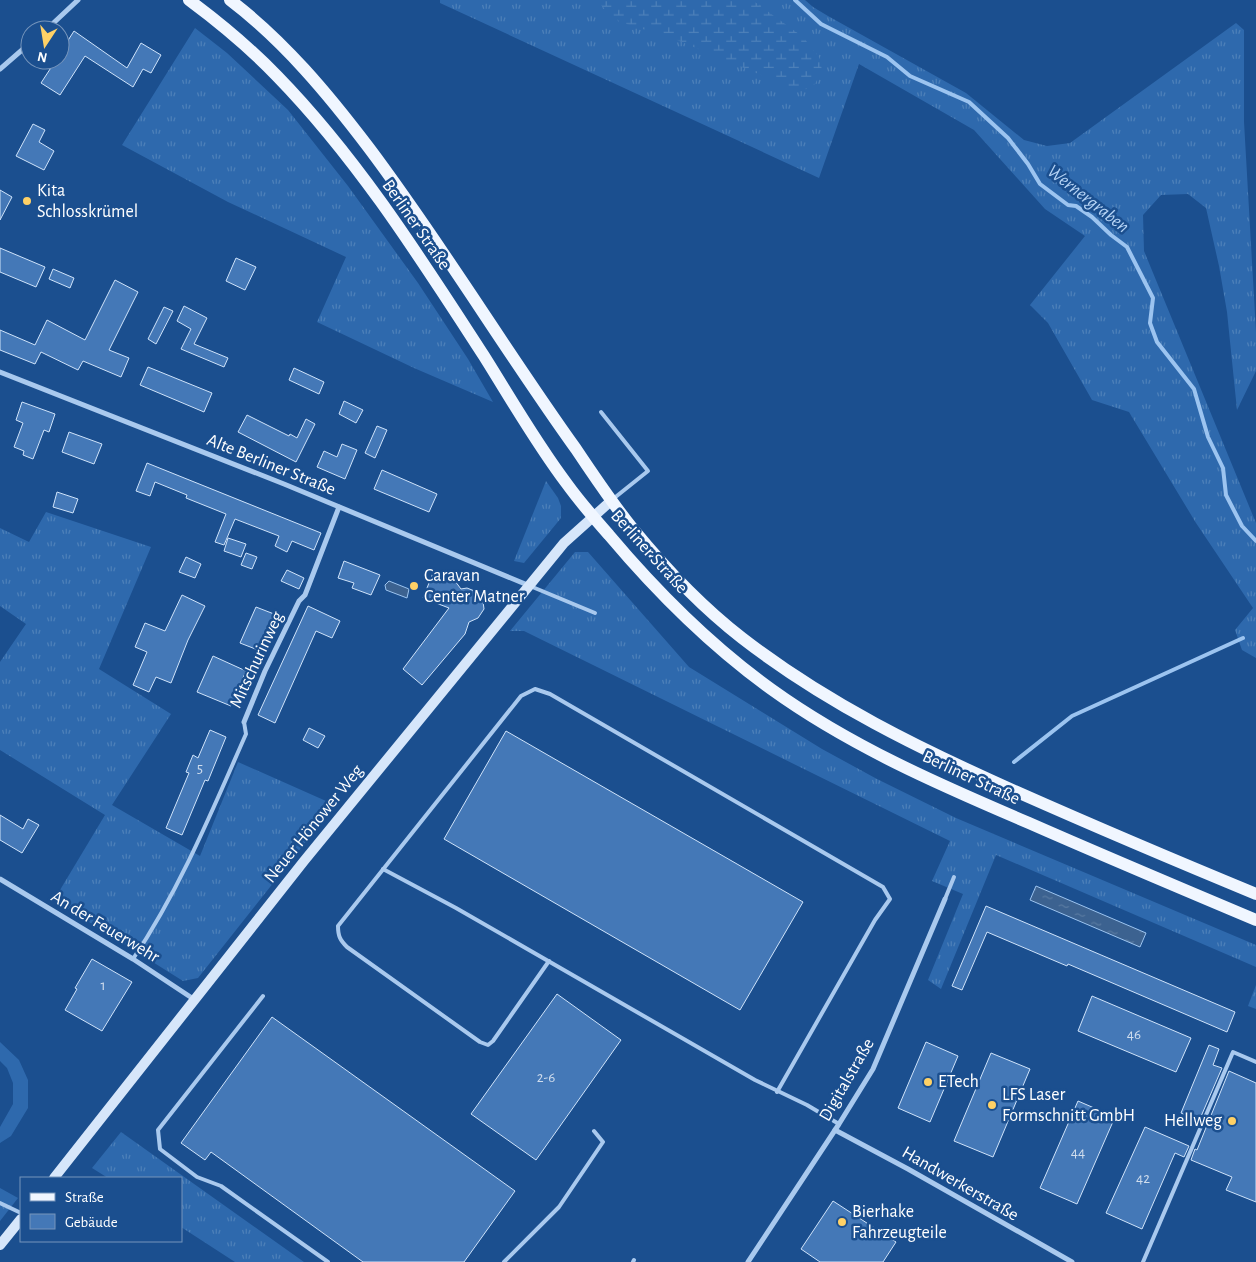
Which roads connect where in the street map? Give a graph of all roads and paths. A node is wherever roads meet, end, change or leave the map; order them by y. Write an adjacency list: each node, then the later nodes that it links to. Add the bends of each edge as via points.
1 (78, 0): 4 (street)
2 (189, 0): 11 (main road, Berliner Straße, via 223,26 276,75 351,162 425,268 530,431)
3 (230, 0): 9 (main road, Berliner Straße, via 304,68 344,114 399,188 533,389)
4 (57, 20)
5 (20, 52): 6 (street)
6 (0, 69)
7 (0, 372): 10 (street, Alte Berliner Straße)
8 (601, 412): 9 (lane, via 648,471)
9 (612, 500): 11 (main road, Neuer Hönower Weg); 18 (main road, Berliner Straße, via 672,574 706,606 741,637 830,698 888,732 961,767)
10 (339, 507): 12 (street, Alte Berliner Straße); 14 (street, Mitschurinweg, via 305,595 299,601)
11 (592, 516): 12 (main road, Neuer Hönower Weg, via 564,542); 20 (main road, Berliner Straße, via 691,624 729,657 812,717 954,792)
12 (530, 586): 13 (lane); 24 (main road, Neuer Hönower Weg, via 304,861)
13 (594, 613)
14 (244, 722): 21 (lane, Mitschurinweg, via 246,734 194,854 155,927)
15 (384, 869): 22 (lane); 22 (lane, via 338,926 341,941 480,1042 488,1045 493,1041); 26 (lane, via 521,696 535,689 550,694 883,887 890,899)
16 (954, 877): 19 (lane)
17 (0, 879): 21 (street, An der Feuerwehr)
18 (1256, 894)
19 (946, 899): 27 (street, Digitalstraße, via 882,1050)
20 (1256, 920)
21 (133, 959): 24 (street, An der Feuerwehr)
22 (549, 961): 26 (lane)
23 (263, 996): 35 (lane, via 158,1130 160,1149 197,1177 221,1186)
24 (195, 1000): 30 (main road, Neuer Hönower Weg)
25 (1256, 1062): 39 (lane, via 1233,1052)
26 (778, 1092): 27 (lane)
27 (839, 1124): 28 (street, Digitalstraße)
28 (835, 1130): 37 (street, Digitalstraße); 38 (street, Handwerkerstraße)
29 (594, 1131): 36 (lane, via 603,1142 559,1208)
30 (55, 1177)
31 (0, 1203): 32 (lane)
32 (20, 1213)
33 (20, 1219): 34 (main road)
34 (0, 1245)
35 (328, 1262)
36 (504, 1262)
37 (748, 1262)
38 (1072, 1262)
39 (1143, 1262)

